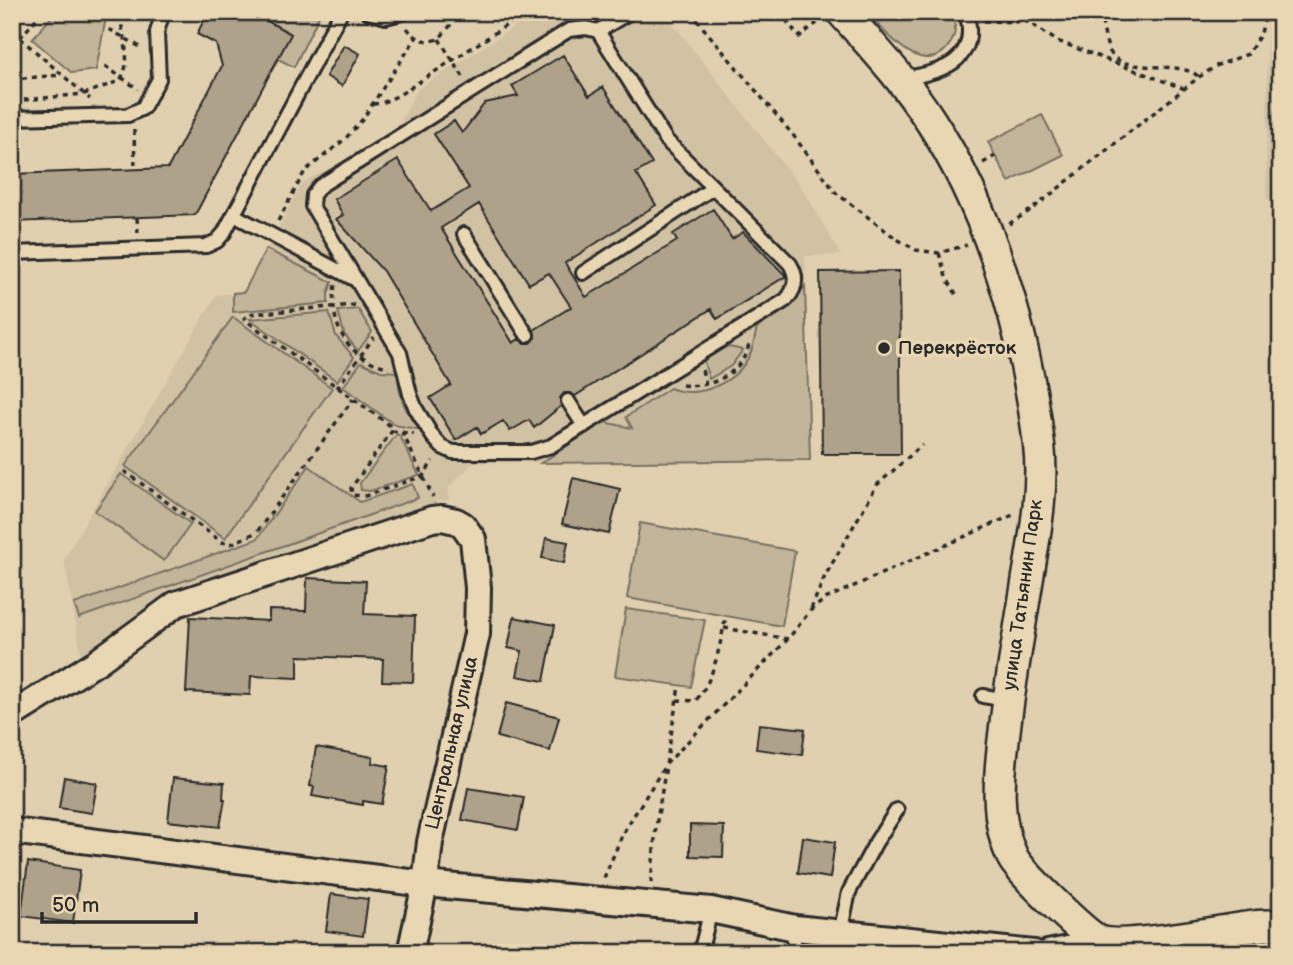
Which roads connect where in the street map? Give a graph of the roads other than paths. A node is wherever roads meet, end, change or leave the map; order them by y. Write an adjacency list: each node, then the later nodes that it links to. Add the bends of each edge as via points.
1 (163, 12): 10 (lane, via 157,32 159,79 143,108 133,114)
2 (341, 12): 12 (lane)
3 (368, 12): 6 (lane, via 386,17)
4 (630, 12): 8 (lane)
5 (966, 12): 9 (lane, via 969,35 961,56 930,75)
6 (402, 14)
7 (830, 18): 9 (street, улица Татьянин Парк)
8 (598, 31): 11 (lane, via 661,134); 16 (lane, via 569,30 316,190 313,206)
9 (901, 79): 28 (street, улица Татьянин Парк, via 948,150 989,236 1014,318 1039,447 1035,539 995,698 1001,819 1014,859)
10 (12, 118)
11 (713, 188): 15 (lane); 19 (lane, via 790,264 796,277 794,290 786,300)
12 (234, 215): 14 (lane, via 221,237 206,246); 16 (lane)
13 (464, 234): 17 (lane)
14 (12, 253)
15 (583, 273)
16 (356, 280): 19 (lane, via 402,357 416,409 442,447 453,452 531,452)
17 (527, 335)
18 (568, 401): 19 (lane)
19 (584, 426)
20 (12, 715): 23 (street, Центральная улица, via 97,662 176,604 432,519 463,524 473,538 477,634 430,842)
21 (897, 810): 26 (lane, via 849,892)
22 (12, 831): 23 (street)
23 (425, 884): 24 (street); 29 (street, Центральная улица)
24 (711, 910): 27 (street); 30 (lane)
25 (1281, 925): 28 (street, via 1157,941)
26 (840, 933): 27 (street); 31 (street)
27 (794, 940)
28 (1097, 941): 32 (street)
29 (410, 953)
30 (699, 953)
31 (1034, 953)
32 (1048, 953)

